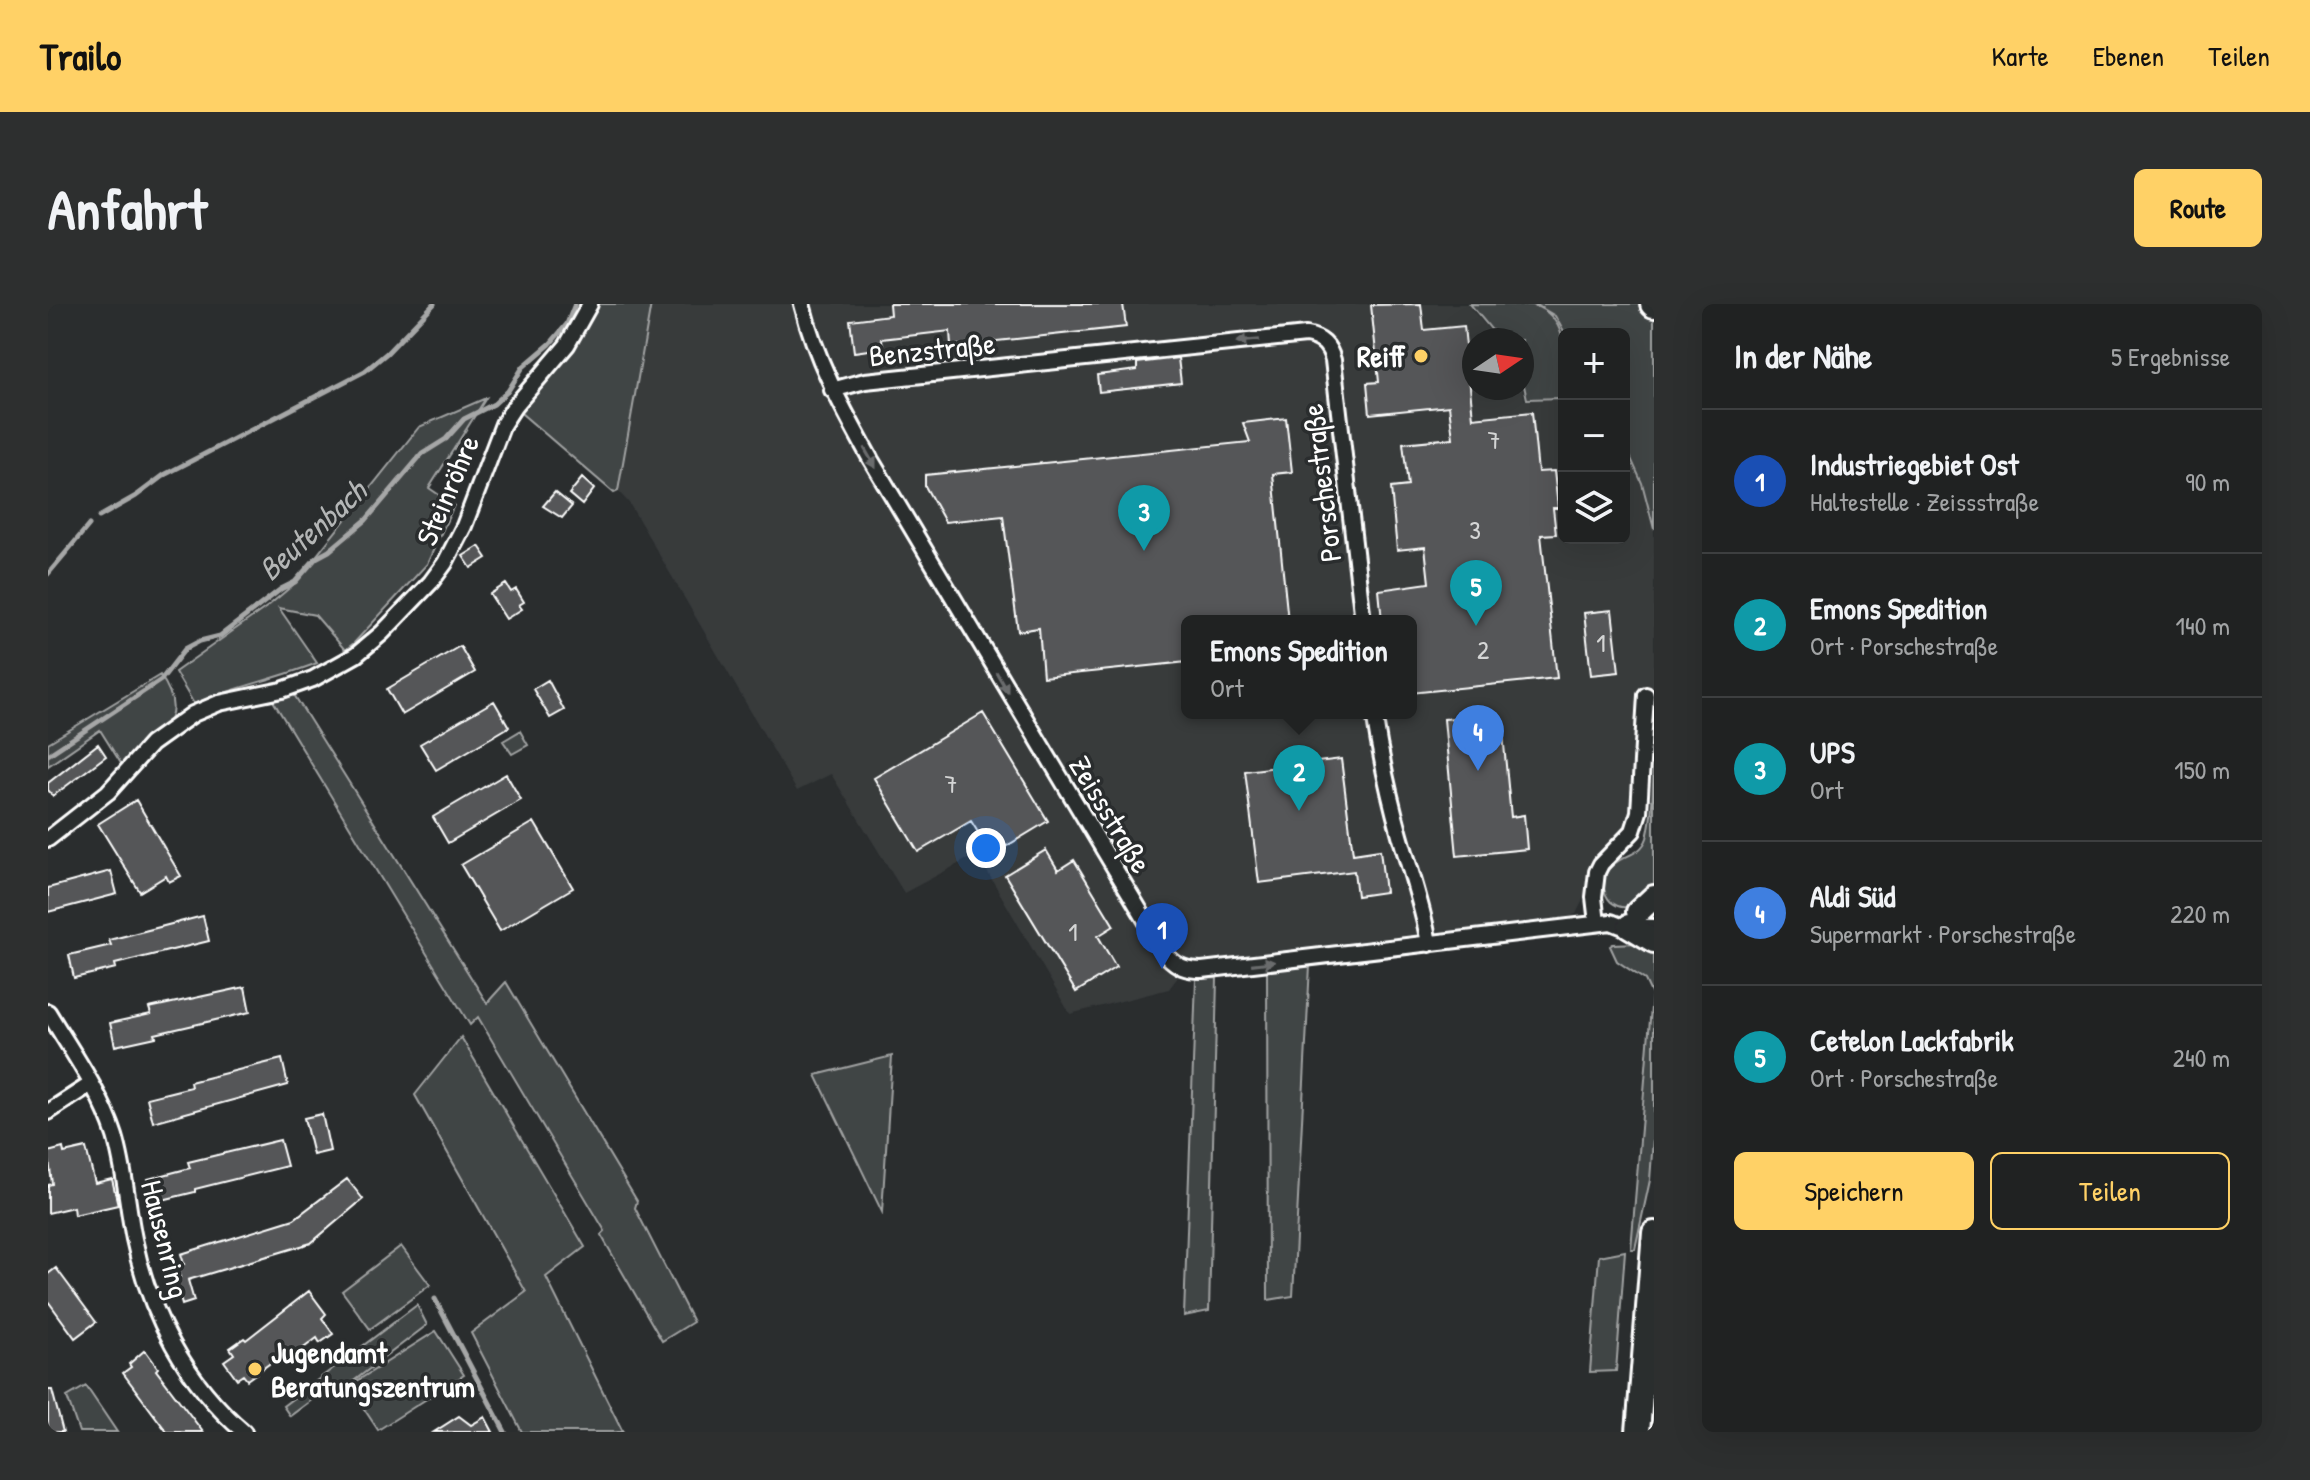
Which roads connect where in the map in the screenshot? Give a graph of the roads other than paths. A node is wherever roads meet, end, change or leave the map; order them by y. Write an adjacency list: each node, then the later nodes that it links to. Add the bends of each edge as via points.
1 (590, 304): 8 (street, Steinröhre, via 567,345 509,415 445,563 405,610 356,655 320,675 193,714 151,744 118,781)
2 (802, 304): 4 (street, Zeissstraße, via 812,345)
3 (1324, 341): 4 (street, Benzstraße, one-way to 4, via 1306,335 865,381); 5 (street, Porschestraße, via 1333,360)
4 (832, 390): 11 (street, Zeissstraße, one-way to 11, via 1175,965 1202,970)
5 (1362, 615)
6 (1646, 695): 9 (street, via 1639,812 1633,831 1601,864 1594,897)
7 (1375, 719): 11 (street)
8 (48, 839)
9 (1634, 917): 10 (main road); 11 (street, Zeissstraße)
10 (1654, 941)
11 (1429, 944)
12 (48, 1012): 13 (street, Hausenring)
13 (91, 1084): 14 (street); 16 (street, Hausenring, via 116,1139 153,1307 217,1409)
14 (48, 1112)
15 (1654, 1233): 17 (main road)
16 (244, 1432)
17 (1638, 1432)

